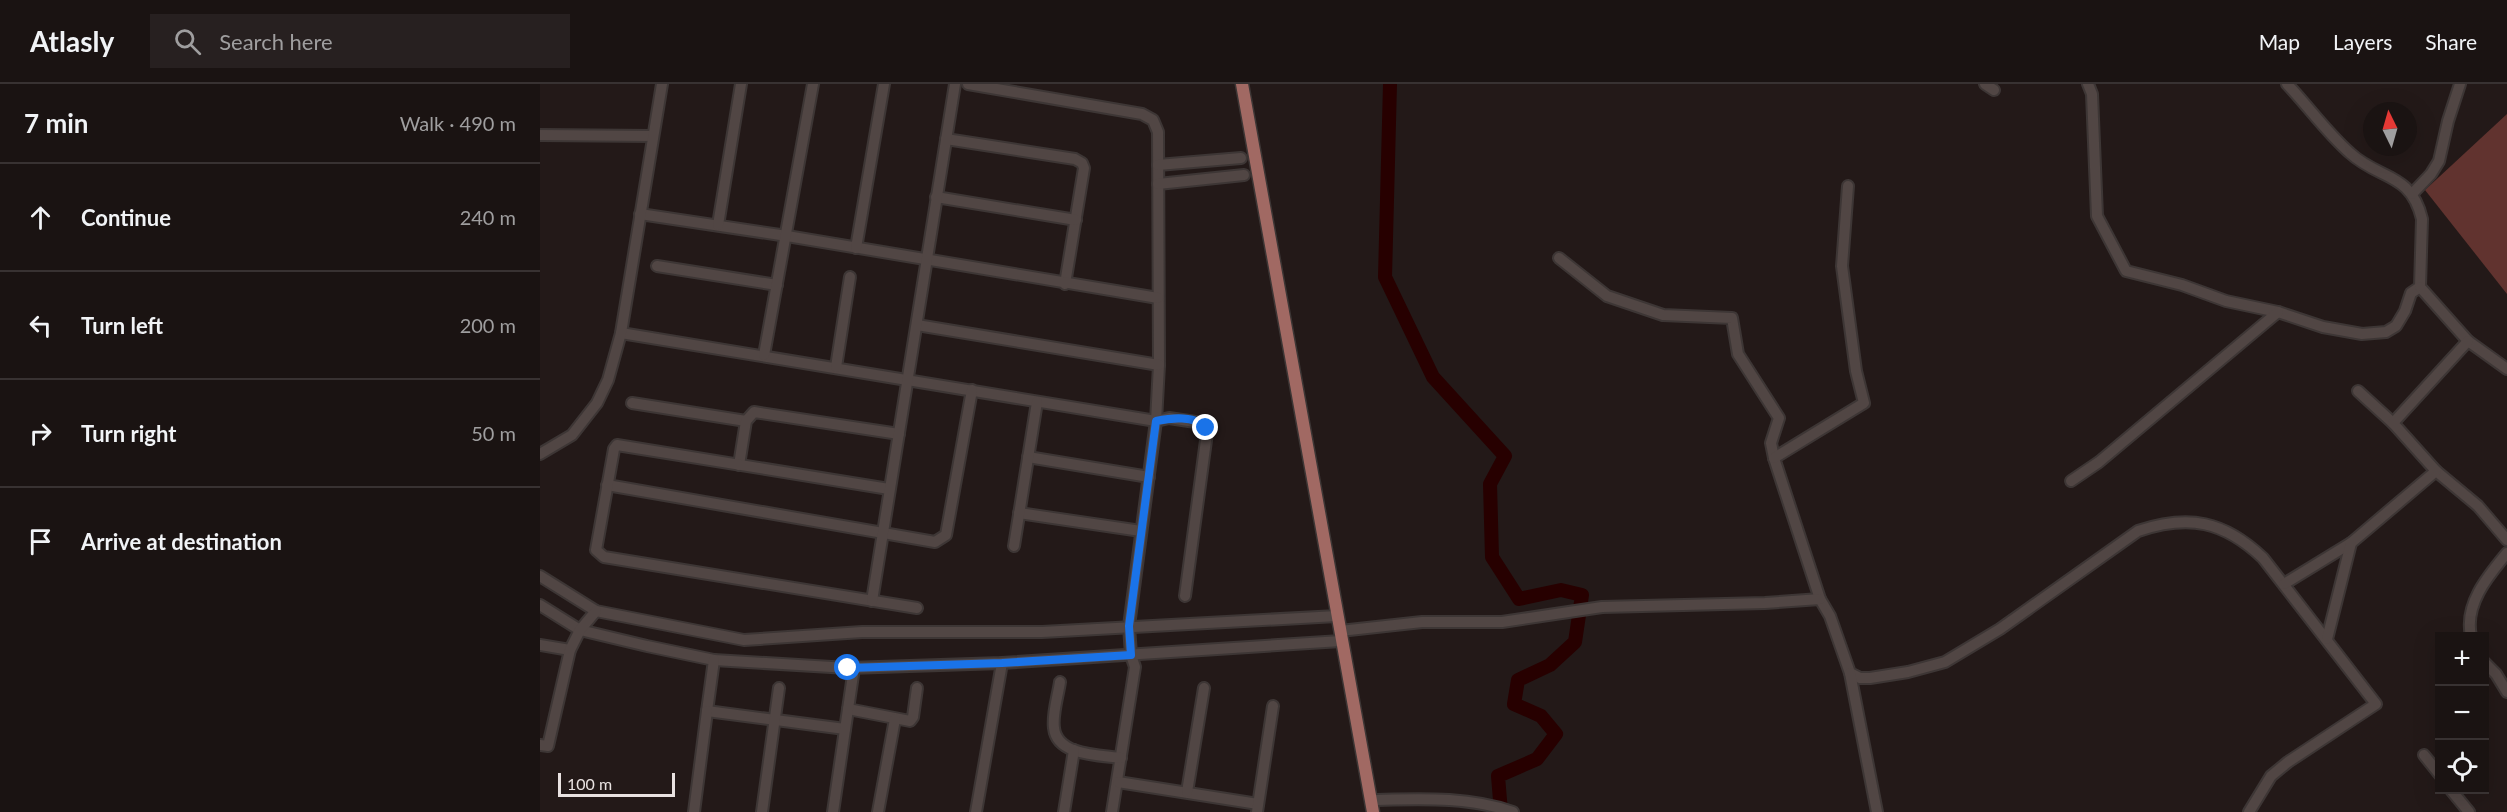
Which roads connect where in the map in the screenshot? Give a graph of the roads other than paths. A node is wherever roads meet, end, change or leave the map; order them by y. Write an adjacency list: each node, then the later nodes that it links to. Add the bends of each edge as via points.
1 (662, 84): 12 (street)
2 (741, 84): 23 (street)
3 (813, 84): 24 (street)
4 (884, 84): 25 (street)
5 (955, 84): 13 (street)
6 (968, 84): 15 (street, via 1142,114 1153,120 1158,132)
7 (1242, 84): 75 (main road)
8 (2088, 84): 34 (street, via 2092,94 2097,216 2126,271)
9 (2287, 84): 19 (street, via 2349,153 2403,183)
10 (2460, 84): 19 (street, via 2439,161)
11 (540, 135): 12 (street)
12 (653, 136): 21 (street)
13 (946, 139): 20 (street); 22 (street, via 1080,160 1084,168)
14 (1241, 158): 15 (street)
15 (1158, 165): 17 (street)
16 (1244, 175): 17 (street)
17 (1158, 184): 33 (street)
18 (1848, 186): 53 (street, via 1842,266 1864,403)
19 (2412, 194): 32 (street, via 2422,219)
20 (936, 197): 22 (street); 27 (street)
21 (640, 214): 23 (street); 36 (street)
22 (1076, 220): 30 (street)
23 (718, 225): 24 (street)
24 (787, 236): 25 (street); 31 (street)
25 (856, 248): 27 (street)
26 (1559, 258): 53 (street, via 1607,296 1663,315 1732,318 1738,354 1779,418 1772,443)
27 (928, 260): 30 (street); 35 (street)
28 (657, 266): 31 (street)
29 (850, 277): 40 (street)
30 (1065, 284): 33 (street)
31 (777, 285): 38 (street)
32 (2420, 287): 34 (street, via 2411,292 2396,327 2386,332 2340,332); 37 (street)
33 (1158, 298): 39 (street)
34 (2278, 312): 57 (street, via 2099,462)
35 (917, 325): 39 (street); 42 (street)
36 (621, 333): 38 (street); 51 (street, via 597,403 572,435)
37 (2468, 341): 41 (street); 49 (street)
38 (764, 355): 40 (street)
39 (1159, 366): 48 (street)
40 (836, 367): 42 (street)
41 (2507, 369)
42 (908, 378): 43 (street); 50 (street)
43 (972, 390): 45 (street); 62 (street, via 946,535 935,542)
44 (2358, 391): 49 (street)
45 (1037, 402): 48 (street); 52 (street)
46 (632, 403): 47 (street)
47 (746, 421): 50 (street, via 754,412 761,412); 54 (street)
48 (1156, 421): 56 (street); 69 (street, via 1194,421 1202,423 1207,433)
49 (2393, 423): 55 (street)
50 (898, 434): 59 (street)
51 (540, 454)
52 (1028, 457): 56 (street); 60 (street)
53 (1774, 458): 70 (street)
54 (739, 465): 58 (street, via 620,444 614,449); 59 (street)
55 (2436, 471): 63 (street, via 2478,506); 64 (street)
56 (1149, 477): 61 (street)
57 (2071, 480)
58 (607, 485): 62 (street); 71 (street, via 596,550 604,557)
59 (889, 489): 62 (street)
60 (1019, 513): 61 (street); 65 (street)
61 (1141, 531): 76 (street)
62 (883, 532): 71 (street)
63 (2507, 540)
64 (2351, 543): 68 (street); 80 (street)
65 (1014, 546)
66 (2507, 553): 78 (street, via 2478,591)
67 (540, 576): 74 (street)
68 (2284, 584): 80 (street); 88 (street, via 2244,540 2198,522 2159,524 2138,531 2000,629 1945,662 1886,676 1860,678)
69 (1185, 596)
70 (1820, 599): 79 (street, via 1602,607 1502,622 1422,622); 88 (street)
71 (873, 601): 73 (street)
72 (540, 605): 77 (street)
73 (917, 608)
74 (596, 611): 76 (street, via 744,640 862,632 1042,632); 77 (street)
75 (1336, 616): 76 (street); 79 (main road)
76 (1129, 626): 83 (street)
77 (580, 630): 82 (street); 84 (street)
78 (2470, 632)
79 (1341, 636): 83 (street); 108 (main road)
80 (2327, 639): 119 (street, via 2376,704 2271,776)
81 (540, 645): 82 (street)
82 (570, 650): 100 (street, via 548,746)
83 (1131, 655): 85 (street); 103 (street, via 1135,667)
84 (714, 660): 87 (street); 96 (street)
85 (1002, 663): 87 (street); 114 (street)
86 (2489, 667): 93 (street)
87 (854, 668): 95 (street)
88 (1850, 673): 118 (street)
89 (1060, 682): 101 (street, via 1054,732 1063,746)
90 (779, 687): 98 (street)
91 (917, 688): 97 (street, via 913,717 910,721)
92 (1204, 688): 106 (street)
93 (2507, 692)
94 (1273, 706): 109 (street)
95 (848, 709): 97 (street); 99 (street)
96 (707, 711): 98 (street); 110 (street)
97 (895, 719): 113 (street)
98 (775, 720): 99 (street); 111 (street)
99 (845, 729): 112 (street)
100 (540, 745)
101 (1074, 750): 103 (street); 115 (street)
102 (2424, 756): 104 (street)
103 (1121, 758): 105 (street)
104 (2435, 771)
105 (1118, 782): 106 (street); 116 (street)
106 (1187, 792): 109 (street)
107 (2455, 794): 120 (street)
108 (1372, 806): 117 (street, via 1448,800 1492,805)
109 (1257, 808)
110 (693, 812)
111 (762, 812)
112 (833, 812)
113 (878, 812)
114 (976, 812)
115 (1064, 812)
116 (1112, 812)
117 (1513, 812)
118 (1877, 812)
119 (2249, 812)
120 (2469, 812)

